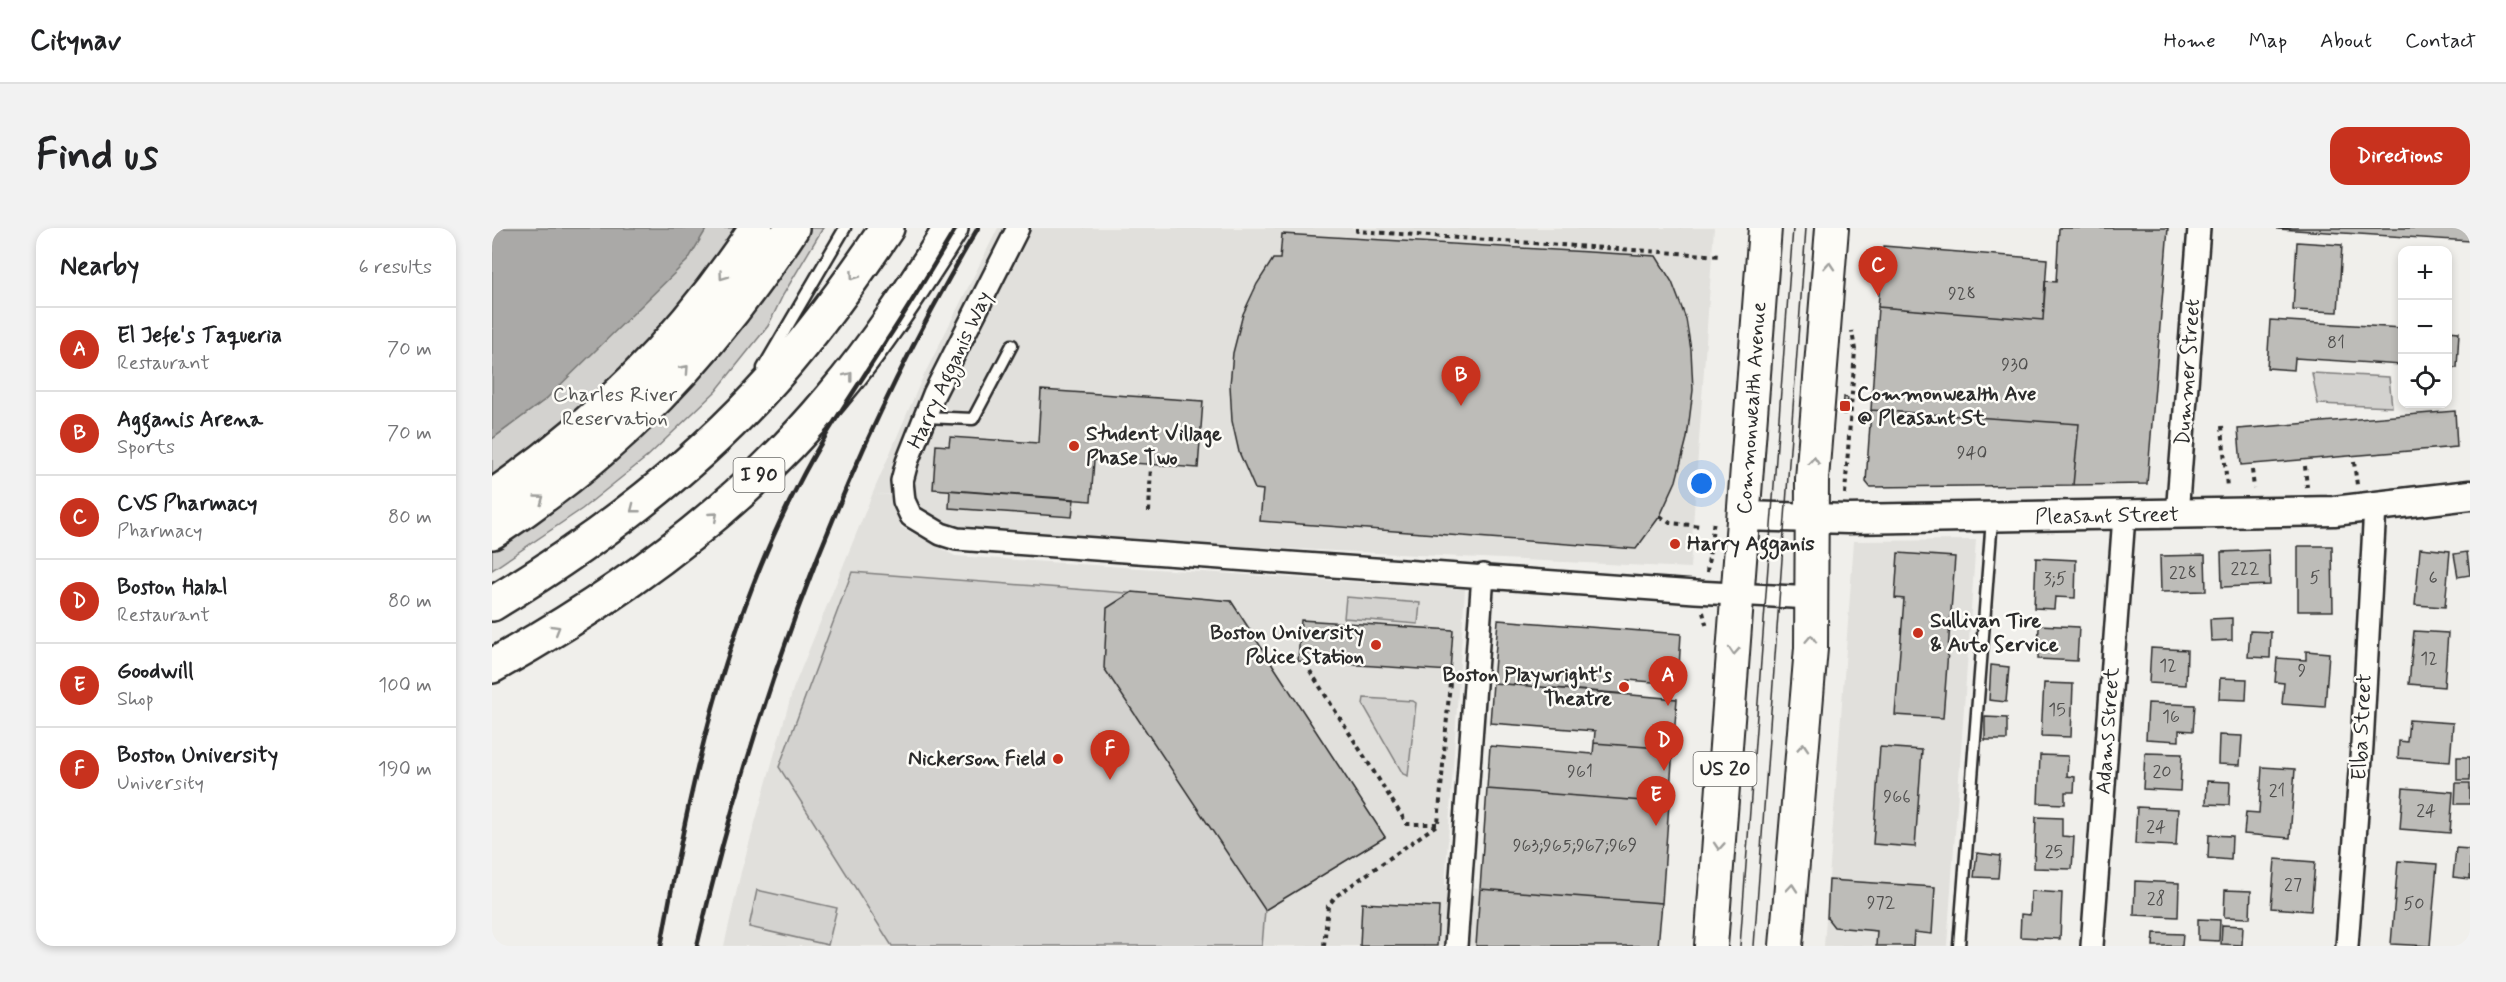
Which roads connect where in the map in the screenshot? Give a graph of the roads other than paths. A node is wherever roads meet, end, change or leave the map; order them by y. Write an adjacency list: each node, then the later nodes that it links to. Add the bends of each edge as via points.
1 (756, 228): 16 (highway, one-way to 16, via 687,322 630,384 568,440)
2 (792, 228): 23 (highway, one-way to 2, via 553,490 648,408 704,349)
3 (845, 228): 11 (lane)
4 (887, 228): 27 (highway, I 90, one-way to 27, via 816,328 760,394 702,452 607,529)
5 (951, 228): 28 (highway, I 90, one-way to 5, via 614,594 747,487 839,389 908,296)
6 (1018, 228): 13 (street, Harry Agganis Way)
7 (1765, 228): 19 (main road, Commonwealth Avenue / US 20)
8 (1832, 228): 22 (main road, one-way to 8)
9 (2199, 228): 18 (street, Dummer Street)
10 (1011, 345): 13 (lane, via 973,418)
11 (756, 378)
12 (745, 393): 14 (lane)
13 (925, 417): 24 (street, Harry Agganis Way, via 902,481 904,501 911,516 957,539)
14 (709, 429)
15 (2470, 495): 17 (street, Pleasant Street)
16 (492, 497)
17 (2367, 499): 18 (street, Pleasant Street, via 2334,511); 34 (street, Elba Street, via 2362,745)
18 (2177, 515): 20 (street, Pleasant Street)
19 (1743, 516): 22 (street, Pleasant Street); 25 (main road, Commonwealth Avenue / US 20)
20 (2124, 516): 21 (street, Pleasant Street); 33 (street, Adams Street)
21 (1992, 518): 22 (street, Pleasant Street); 32 (lane)
22 (1812, 519): 26 (main road)
23 (492, 532)
24 (1483, 575): 25 (street); 29 (street)
25 (1738, 593): 26 (street); 30 (main road, Commonwealth Avenue / US 20, one-way to 30)
26 (1813, 598): 31 (main road, one-way to 26)
27 (492, 604)
28 (497, 666)
29 (1456, 946)
30 (1711, 946)
31 (1786, 946)
32 (1959, 946)
33 (2092, 946)
34 (2347, 946)

